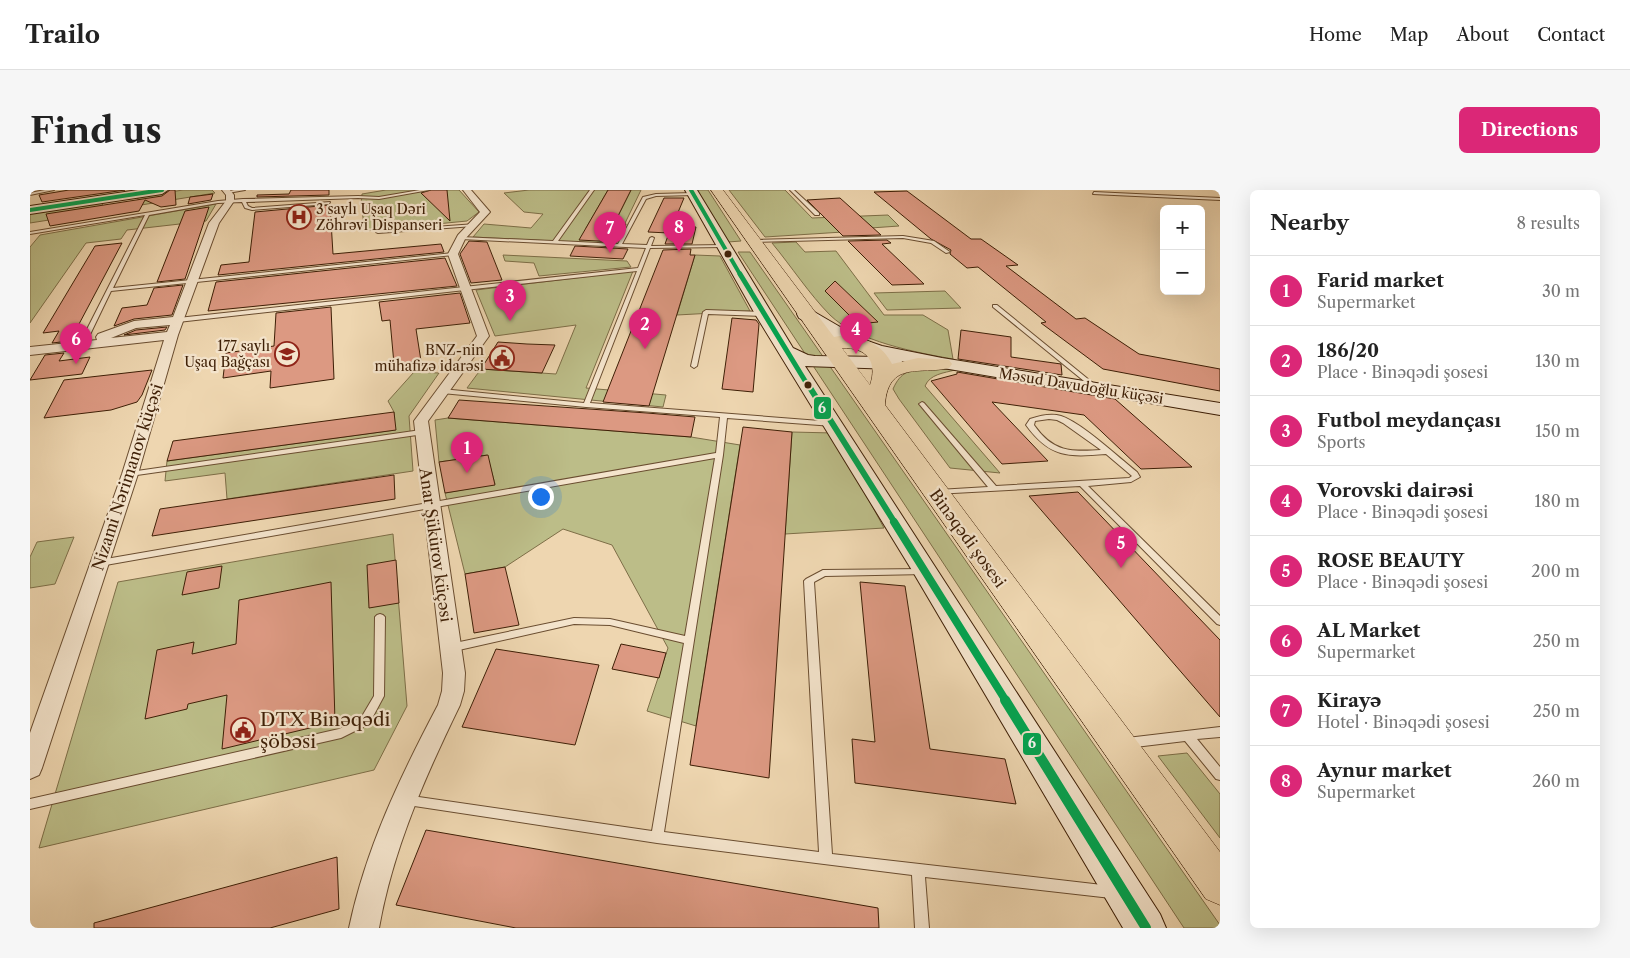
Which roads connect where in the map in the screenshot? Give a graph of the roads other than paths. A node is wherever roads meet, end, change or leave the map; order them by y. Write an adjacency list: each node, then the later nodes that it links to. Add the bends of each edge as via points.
1 (52, 190): 10 (lane)
2 (162, 190): 14 (street)
3 (427, 190): 11 (lane, via 379,198)
4 (467, 190): 20 (street, via 485,212)
5 (592, 190): 22 (lane)
6 (717, 190): 21 (main road, Binəqədi şosesi)
7 (792, 190): 16 (lane)
8 (692, 192): 23 (lane, via 644,198); 24 (street)
9 (1094, 193): 12 (lane)
10 (30, 194)
11 (234, 195): 13 (lane, via 252,209); 15 (lane); 28 (street, Nizami Nərimanov küçəsi, via 214,223)
12 (1220, 199)
13 (330, 203)
14 (30, 210)
15 (148, 213): 18 (lane); 30 (lane)
16 (817, 214)
17 (378, 232): 20 (lane)
18 (31, 234)
19 (652, 238): 25 (lane)
20 (462, 239): 22 (lane); 28 (lane); 29 (street, Anar Şükürov küçəsi)
21 (754, 241): 26 (lane, via 904,237 932,242); 33 (main road, Binəqədi şosesi)
22 (554, 243): 23 (lane)
23 (619, 246): 25 (lane)
24 (724, 246): 25 (lane); 32 (street)
25 (650, 247): 27 (lane)
26 (948, 252)
27 (639, 269): 29 (lane); 45 (lane)
28 (193, 281): 30 (lane); 34 (street, Nizami Nərimanov küçəsi)
29 (466, 288): 34 (lane); 43 (street, Anar Şükürov küçəsi, via 483,336)
30 (110, 290): 35 (lane)
31 (995, 306): 42 (lane)
32 (763, 314): 37 (street); 40 (lane, via 706,312)
33 (805, 314): 38 (main road, Binəqədi şosesi); 38 (street)
34 (175, 327): 35 (street); 53 (street, Nizami Nərimanov küçəsi)
35 (82, 345): 36 (street)
36 (30, 351)
37 (788, 352): 38 (street, via 803,360); 49 (street)
38 (859, 357): 39 (street); 39 (street); 41 (main road, via 884,370); 46 (main road, Binəqədi şosesi)
39 (942, 364): 41 (main road, via 901,366); 42 (street, Məsud Davudoğlu küçəsi)
40 (694, 366)
41 (881, 384): 46 (main road, via 875,394)
42 (1097, 389): 47 (street, Məsud Davudoğlu küçəsi)
43 (442, 391): 45 (lane); 50 (street, Anar Şükürov küçəsi, via 424,414)
44 (922, 404): 55 (lane)
45 (586, 405): 48 (lane)
46 (874, 409): 56 (main road, Binəqədi şosesi)
47 (1220, 409)
48 (724, 416): 49 (lane); 52 (lane)
49 (833, 424): 59 (street)
50 (421, 432): 53 (lane); 57 (street, Anar Şükürov küçəsi)
51 (1106, 452): 51 (lane, via 1060,418 1040,418 1032,420 1030,425 1056,451 1073,454); 54 (lane, via 1136,477)
52 (719, 455): 57 (lane); 62 (lane)
53 (130, 474): 58 (street, Nizami Nərimanov küçəsi)
54 (1082, 484): 55 (lane); 61 (lane)
55 (993, 488): 56 (lane)
56 (935, 492): 66 (main road, Binəqədi şosesi)
57 (430, 507): 58 (lane); 63 (street, Anar Şükürov küçəsi)
58 (100, 563): 67 (street, Nizami Nərimanov küçəsi)
59 (926, 572): 72 (lane, via 823,573 809,580); 75 (street)
60 (380, 617): 70 (lane, via 379,696 365,721 341,733)
61 (1220, 622)
62 (689, 641): 63 (lane, via 610,622 574,621); 71 (lane)
63 (450, 648): 69 (street, Anar Şükürov küçəsi, via 454,673 449,705)
64 (1220, 732): 65 (lane)
65 (1189, 737): 66 (lane); 68 (lane)
66 (1116, 743): 74 (main road, Binəqədi şosesi)
67 (30, 768)
68 (1220, 775)
69 (402, 799): 71 (lane); 76 (street, Anar Şükürov küçəsi, via 388,834)
70 (30, 804)
71 (657, 838): 72 (lane)
72 (826, 860): 73 (lane)
73 (918, 869): 75 (lane); 77 (lane)
74 (1220, 885)
75 (1124, 894): 78 (street)
76 (364, 928)
77 (922, 928)
78 (1146, 928)

